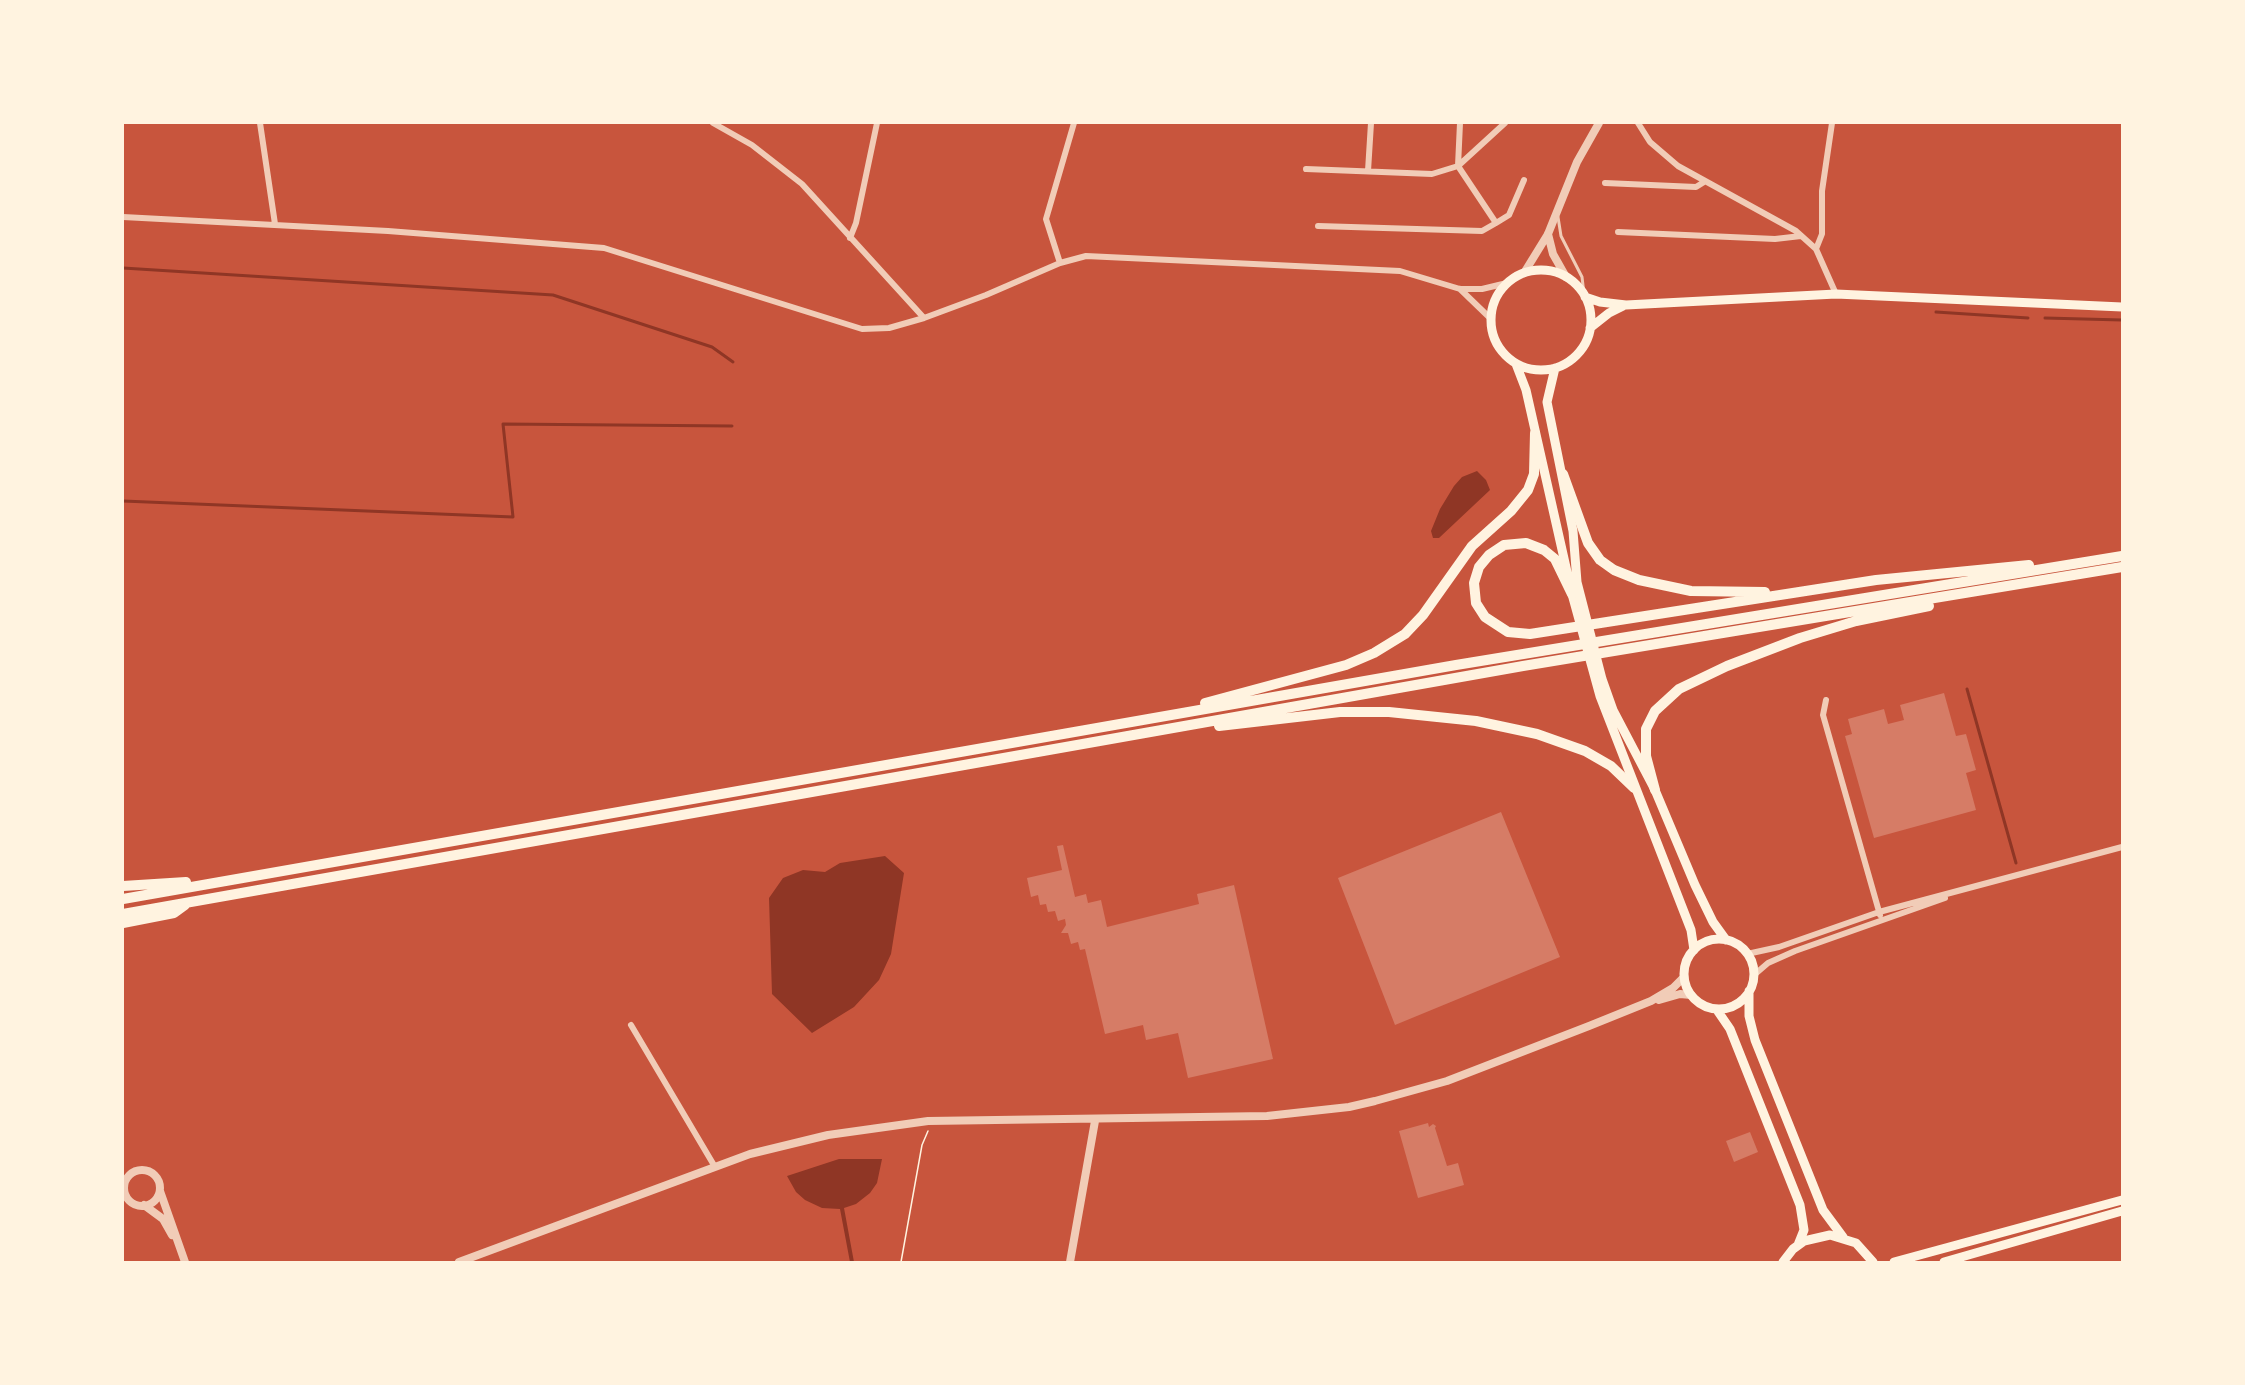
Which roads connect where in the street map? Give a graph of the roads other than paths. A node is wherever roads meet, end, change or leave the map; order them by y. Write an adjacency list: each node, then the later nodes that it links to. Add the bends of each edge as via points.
1 (260, 123): 20 (street)
2 (714, 123): 25 (street, via 752,145 802,184)
3 (877, 123): 25 (street)
4 (1074, 123): 27 (street, via 1046,219)
5 (1371, 123): 13 (street)
6 (1460, 123): 11 (street)
7 (1505, 123): 11 (street)
8 (1599, 123): 17 (street)
9 (1638, 123): 15 (street, via 1650,142)
10 (1832, 123): 26 (street, via 1822,191 1822,234)
11 (1458, 166): 13 (street, via 1431,174); 19 (street)
12 (1306, 169): 13 (street)
13 (1368, 171)
14 (1524, 180): 19 (street, via 1509,215)
15 (1704, 182): 16 (street, via 1696,187); 24 (street)
16 (1605, 183)
17 (1557, 210): 23 (street); 33 (lane, via 1561,236 1581,274)
18 (123, 217): 20 (street)
19 (1496, 223): 21 (street, via 1482,231)
20 (275, 224): 36 (street, via 604,248 862,329 889,328)
21 (1318, 226)
22 (1618, 232): 24 (street, via 1775,239)
23 (1548, 234): 28 (street); 29 (street, via 1553,254)
24 (1801, 236): 26 (street)
25 (850, 238): 36 (street)
26 (1816, 249): 32 (street)
27 (1060, 263): 31 (street, via 1086,256 1400,271); 36 (street)
28 (1524, 273): 29 (main road, via 1545,270); 30 (main road)
29 (1566, 277): 33 (main road)
30 (1507, 283): 31 (street); 37 (main road, via 1495,299)
31 (1460, 289): 37 (street)
32 (1836, 294): 34 (main road); 35 (main road)
33 (1584, 296): 34 (main road); 38 (main road)
34 (1626, 305): 38 (main road)
35 (2122, 307)
36 (924, 318)
37 (1490, 318): 39 (main road, via 1495,342)
38 (1590, 328): 40 (main road, via 1578,354)
39 (1516, 364): 40 (main road, via 1535,370); 41 (main road, via 1526,390)
40 (1555, 368): 42 (main road, via 1546,398)
41 (1534, 433): 47 (main road); 51 (highway, via 1534,474 1528,490 1472,546 1405,634 1346,665)
42 (1563, 474): 46 (highway, via 1591,548 1600,560 1623,575 1707,592); 48 (main road)
43 (2122, 556): 46 (highway); 51 (highway)
44 (2122, 567): 45 (highway)
45 (2088, 572): 52 (highway); 54 (highway, via 1856,621 1777,646 1689,683 1654,711 1646,729 1646,756)
46 (1819, 589): 47 (highway, via 1530,634 1508,632 1485,618 1476,603 1474,583 1479,567 1489,555 1504,545 1526,543 1555,559)
47 (1572, 594): 48 (main road)
48 (1582, 615): 49 (main road)
49 (1599, 680): 53 (main road); 54 (main road)
50 (1826, 700): 61 (street, via 1822,715)
51 (1174, 714): 56 (highway)
52 (1168, 728): 53 (highway, via 1340,712 1454,718 1509,727 1574,746 1605,762); 60 (highway)
53 (1634, 788): 66 (main road, via 1690,930)
54 (1655, 790): 65 (main road, via 1695,885)
55 (2122, 847): 58 (street)
56 (238, 878): 57 (highway); 59 (highway)
57 (123, 886)
58 (1971, 889): 61 (street); 63 (street)
59 (123, 899)
60 (192, 902): 62 (highway); 64 (highway, via 174,913)
61 (1879, 912): 63 (street); 67 (street, via 1779,947)
62 (123, 914)
63 (1882, 921): 68 (street, via 1778,958)
64 (123, 923)
65 (1726, 940): 66 (main road, via 1710,940); 67 (main road)
66 (1694, 950): 69 (main road)
67 (1747, 954): 68 (main road)
68 (1754, 975): 70 (main road)
69 (1684, 977): 71 (main road); 72 (street, via 1674,988)
70 (1749, 992): 73 (main road, via 1734,1006); 84 (main road, via 1750,1022 1759,1049 1823,1210)
71 (1691, 995): 72 (street, via 1680,994); 73 (main road, via 1703,1006)
72 (1643, 1005): 75 (street, via 1447,1082 1349,1107 1249,1117)
73 (1718, 1010): 85 (main road, via 1730,1029 1800,1205 1804,1230)
74 (631, 1025): 76 (street)
75 (1095, 1120): 76 (street, via 902,1124 798,1142); 89 (street)
76 (715, 1167): 88 (street)
77 (123, 1170): 78 (street)
78 (134, 1172): 79 (street); 80 (street, via 145,1170 154,1174)
79 (124, 1191): 82 (street, via 132,1202)
80 (160, 1191): 82 (street, via 153,1202); 86 (street)
81 (2122, 1200): 92 (main road)
82 (144, 1205): 86 (street, via 163,1220)
83 (2122, 1211): 93 (main road)
84 (1843, 1237): 85 (main road, via 1823,1235); 87 (main road, via 1856,1243)
85 (1798, 1245): 90 (main road)
86 (184, 1258)
87 (1871, 1259): 91 (main road)
88 (459, 1262)
89 (1070, 1262)
90 (1783, 1262)
91 (1881, 1262)
92 (1894, 1262)
93 (1944, 1262)

